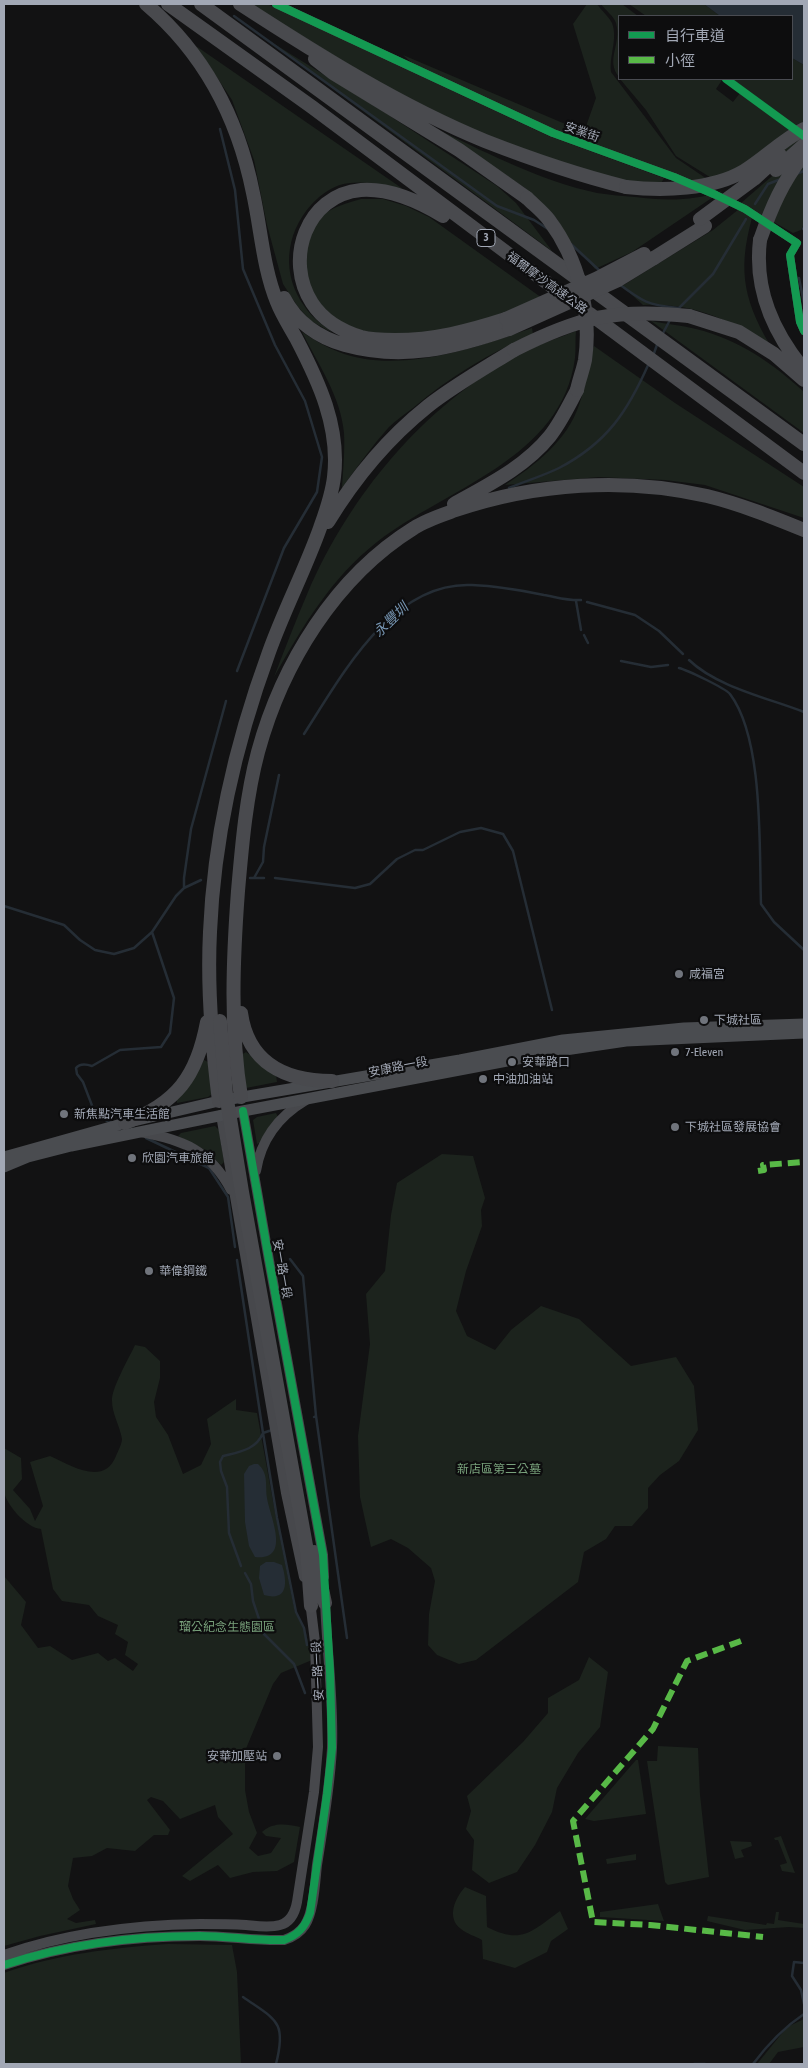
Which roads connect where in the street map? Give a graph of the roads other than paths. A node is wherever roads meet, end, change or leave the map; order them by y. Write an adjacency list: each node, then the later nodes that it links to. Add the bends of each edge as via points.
1 (146, 4): 12 (highway, via 182,38 224,102 254,194)
2 (168, 4): 11 (highway, 福爾摩沙高速公路 / 3, via 312,107)
3 (201, 4): 17 (highway, 福爾摩沙高速公路 / 3)
4 (240, 4): 6 (highway)
5 (276, 4): 14 (street, 安業街, via 553,133 674,177 745,210 796,242 790,255)
6 (264, 20): 7 (highway, bridge, via 394,95 484,140 538,161 626,187 667,190 730,177 773,151 789,137); 19 (highway, bridge, via 333,73 459,150 527,198 548,219 575,266 584,299 586,351 577,390 565,414 550,436 526,460 496,481)
7 (804, 131): 10 (highway, bridge)
8 (804, 145): 10 (highway, bridge, via 770,175)
9 (804, 154): 15 (highway, bridge, via 774,200 758,254 766,305 773,324)
10 (702, 223): 13 (highway, bridge, via 653,254)
11 (511, 257): 13 (highway, via 408,197 361,190 343,194 315,213 304,232 299,252 301,277 312,304 335,325 362,337 375,340 432,338); 18 (highway, 福爾摩沙高速公路 / 3)
12 (267, 264): 13 (highway, via 290,309 305,324 323,338 360,349 412,352 472,342); 21 (highway, via 277,302 324,396 333,432 334,478)
13 (508, 324)
14 (804, 331)
15 (804, 370)
16 (804, 380): 21 (highway, bridge, via 774,354 739,332 689,316 611,314 580,321 514,350 427,407 365,468)
17 (804, 444)
18 (804, 473)
19 (416, 526): 20 (highway, via 504,496 537,490 599,486 660,488 706,496 757,511); 23 (highway, via 352,579 312,631 281,687)
20 (804, 530)
21 (312, 549): 22 (highway, via 268,653)
22 (238, 747): 25 (highway, via 222,820 212,901); 26 (highway, via 219,931 218,980)
23 (257, 754): 24 (highway, via 240,869); 26 (highway, via 247,774 234,858)
24 (234, 960): 29 (highway, via 242,1017 258,1053 271,1066 292,1076); 31 (highway, via 235,1032)
25 (210, 996): 32 (highway); 33 (highway, via 200,1051 185,1083 157,1109)
26 (223, 1021): 41 (highway, bridge, via 251,1200); 42 (highway, bridge, via 226,1094 307,1551)
27 (804, 1024): 29 (main road, 安康路一段, via 684,1028 563,1040)
28 (804, 1033): 30 (main road, 安康路一段, via 618,1042)
29 (332, 1081): 31 (main road, 安康路一段)
30 (309, 1098): 31 (main road, 安康路一段); 37 (street, via 292,1108 271,1130 259,1154)
31 (242, 1104): 32 (main road, 安康路一段); 37 (street, 安一路一段)
32 (220, 1108): 33 (main road, 安康路一段); 34 (main road, 安康路一段); 38 (street, 安一路一段)
33 (125, 1123): 35 (main road, 安康路一段)
34 (140, 1132): 36 (main road, 安康路一段, via 45,1152); 38 (street, via 178,1141 202,1153 220,1172)
35 (4, 1157)
36 (4, 1167)
37 (255, 1182): 39 (street, 安一路一段)
38 (235, 1197): 40 (street, 安一路一段)
39 (266, 1248): 40 (street); 41 (street, 安一路一段, bridge, via 323,1555)
40 (245, 1252): 42 (street, 安一路一段, bridge, via 286,1493)
41 (325, 1603): 43 (street, 安一路一段, via 332,1748 306,1923 284,1940 236,1936)
42 (311, 1606): 43 (street, 安一路一段, via 318,1747 297,1902 290,1920 280,1926 166,1925)
43 (93, 1938): 44 (street, 安一路一段, via 42,1942); 45 (street, 安一路一段)
44 (4, 1955)
45 (4, 1965)

